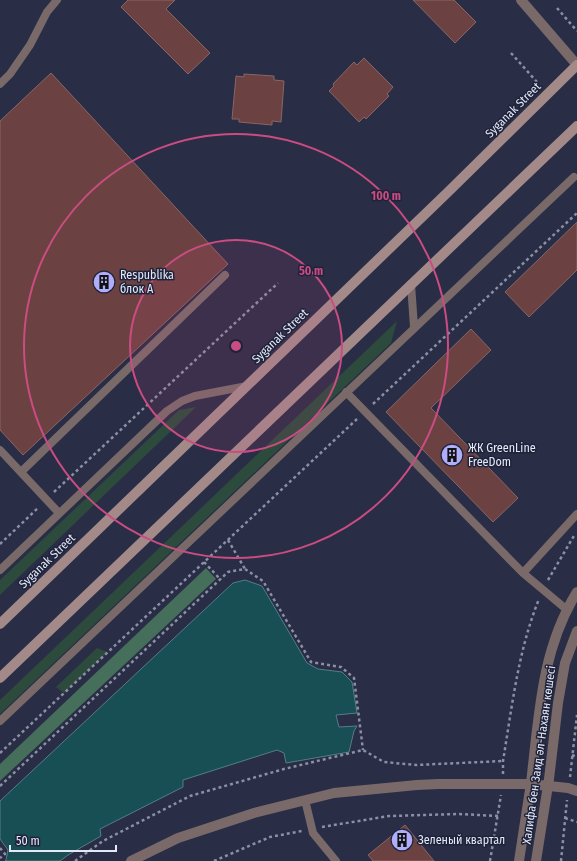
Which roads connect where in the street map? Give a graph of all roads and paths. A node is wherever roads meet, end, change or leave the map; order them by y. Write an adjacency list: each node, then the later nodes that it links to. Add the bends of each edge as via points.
1 (57, 0): 8 (lane, via 47,12 30,45)
2 (521, 0): 6 (street)
3 (557, 8): 4 (path)
4 (577, 30)
5 (511, 53): 7 (path)
6 (577, 65): 16 (main road, Syganak Street)
7 (538, 82)
8 (0, 84)
9 (577, 126): 14 (main road)
10 (574, 177): 15 (lane)
11 (577, 213): 18 (path)
12 (225, 275): 20 (lane)
13 (278, 283): 21 (path)
14 (411, 284): 15 (lane); 37 (main road)
15 (414, 327): 17 (lane)
16 (247, 386): 22 (lane, via 195,396 167,411); 35 (main road, Syganak Street)
17 (346, 392): 18 (lane); 38 (lane)
18 (365, 412): 25 (path); 30 (lane)
19 (0, 450): 20 (lane)
20 (21, 472): 21 (lane)
21 (46, 500): 22 (lane); 26 (path)
22 (59, 513): 29 (lane)
23 (577, 514): 30 (lane)
24 (577, 530): 32 (path)
25 (228, 540): 27 (path); 28 (path)
26 (0, 544)
27 (204, 562): 31 (path); 40 (path)
28 (245, 569): 31 (path, via 228,572); 39 (path, via 262,581 311,662 341,667 354,678)
29 (0, 570)
30 (523, 573): 32 (lane)
31 (221, 580): 47 (path)
32 (543, 590): 34 (lane); 43 (path, via 529,624 518,671)
33 (577, 592): 34 (street, Халифа бен Заид әл-Нахаян көшесі)
34 (566, 610): 44 (street, Халифа бен Заид әл-Нахаян көшесі, via 548,658 540,697)
35 (0, 624)
36 (577, 631): 46 (street, Халифа бен Заид әл-Нахаян көшесі, via 565,663)
37 (0, 678)
38 (0, 721)
39 (363, 750): 43 (path, via 384,762 416,765); 56 (path, via 190,796 103,841)
40 (0, 753)
41 (572, 755): 42 (path)
42 (577, 757)
43 (503, 761): 45 (path)
44 (530, 784): 45 (street); 46 (street); 61 (street, Халифа бен Заид әл-Нахаян көшесі)
45 (503, 785): 49 (street, via 417,785 334,793); 50 (path)
46 (548, 785): 48 (street); 62 (street, Халифа бен Заид әл-Нахаян көшесі)
47 (0, 786)
48 (577, 791)
49 (305, 800): 53 (lane); 57 (street, via 254,813 178,838)
50 (498, 816): 53 (path, via 389,816); 60 (path)
51 (565, 818): 52 (path)
52 (577, 822)
53 (312, 829): 58 (path, via 270,837); 59 (lane)
54 (0, 848): 55 (path, via 5,854)
55 (0, 858)
56 (74, 861)
57 (131, 861)
58 (214, 861)
59 (336, 861)
60 (490, 861)
61 (519, 861)
62 (536, 861)

